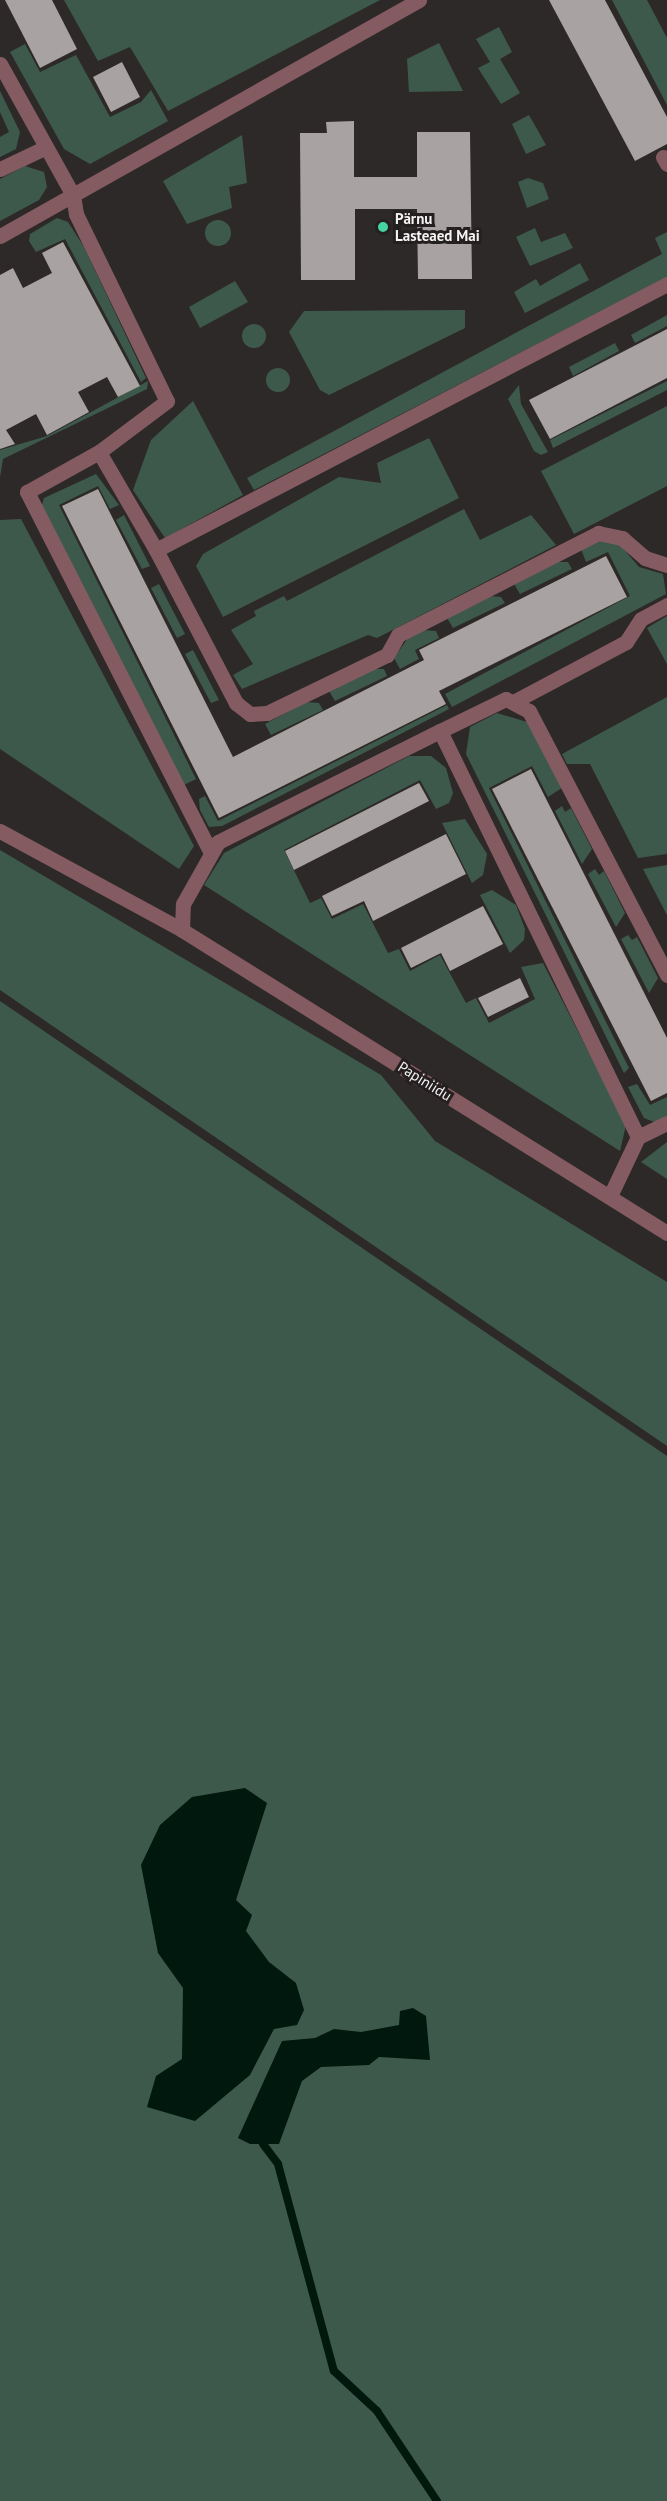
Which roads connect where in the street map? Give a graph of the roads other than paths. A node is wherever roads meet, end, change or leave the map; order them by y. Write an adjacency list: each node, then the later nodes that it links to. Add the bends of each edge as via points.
1 (419, 0): 5 (street)
2 (0, 64): 3 (street)
3 (44, 148): 4 (street); 5 (street)
4 (0, 169)
5 (73, 195): 6 (street); 8 (street, via 76,214 167,401)
6 (0, 236)
7 (667, 284): 9 (street)
8 (99, 452): 9 (street); 15 (street, via 27,492)
9 (156, 550): 10 (street, via 236,704 250,714 267,712 387,655 398,635 598,533 622,538 645,558)
10 (667, 565)
11 (667, 605): 12 (street, via 641,619 626,642)
12 (515, 701): 13 (street, via 489,704); 17 (street, via 529,711 556,758)
13 (440, 731): 15 (street); 19 (street)
14 (0, 831): 16 (street, Papiniidu)
15 (209, 849): 16 (street, via 183,904)
16 (183, 930): 20 (street, Papiniidu)
17 (667, 975)
18 (667, 1124): 19 (street)
19 (638, 1137): 20 (street)
20 (610, 1196): 21 (street, Papiniidu)
21 (667, 1233)

